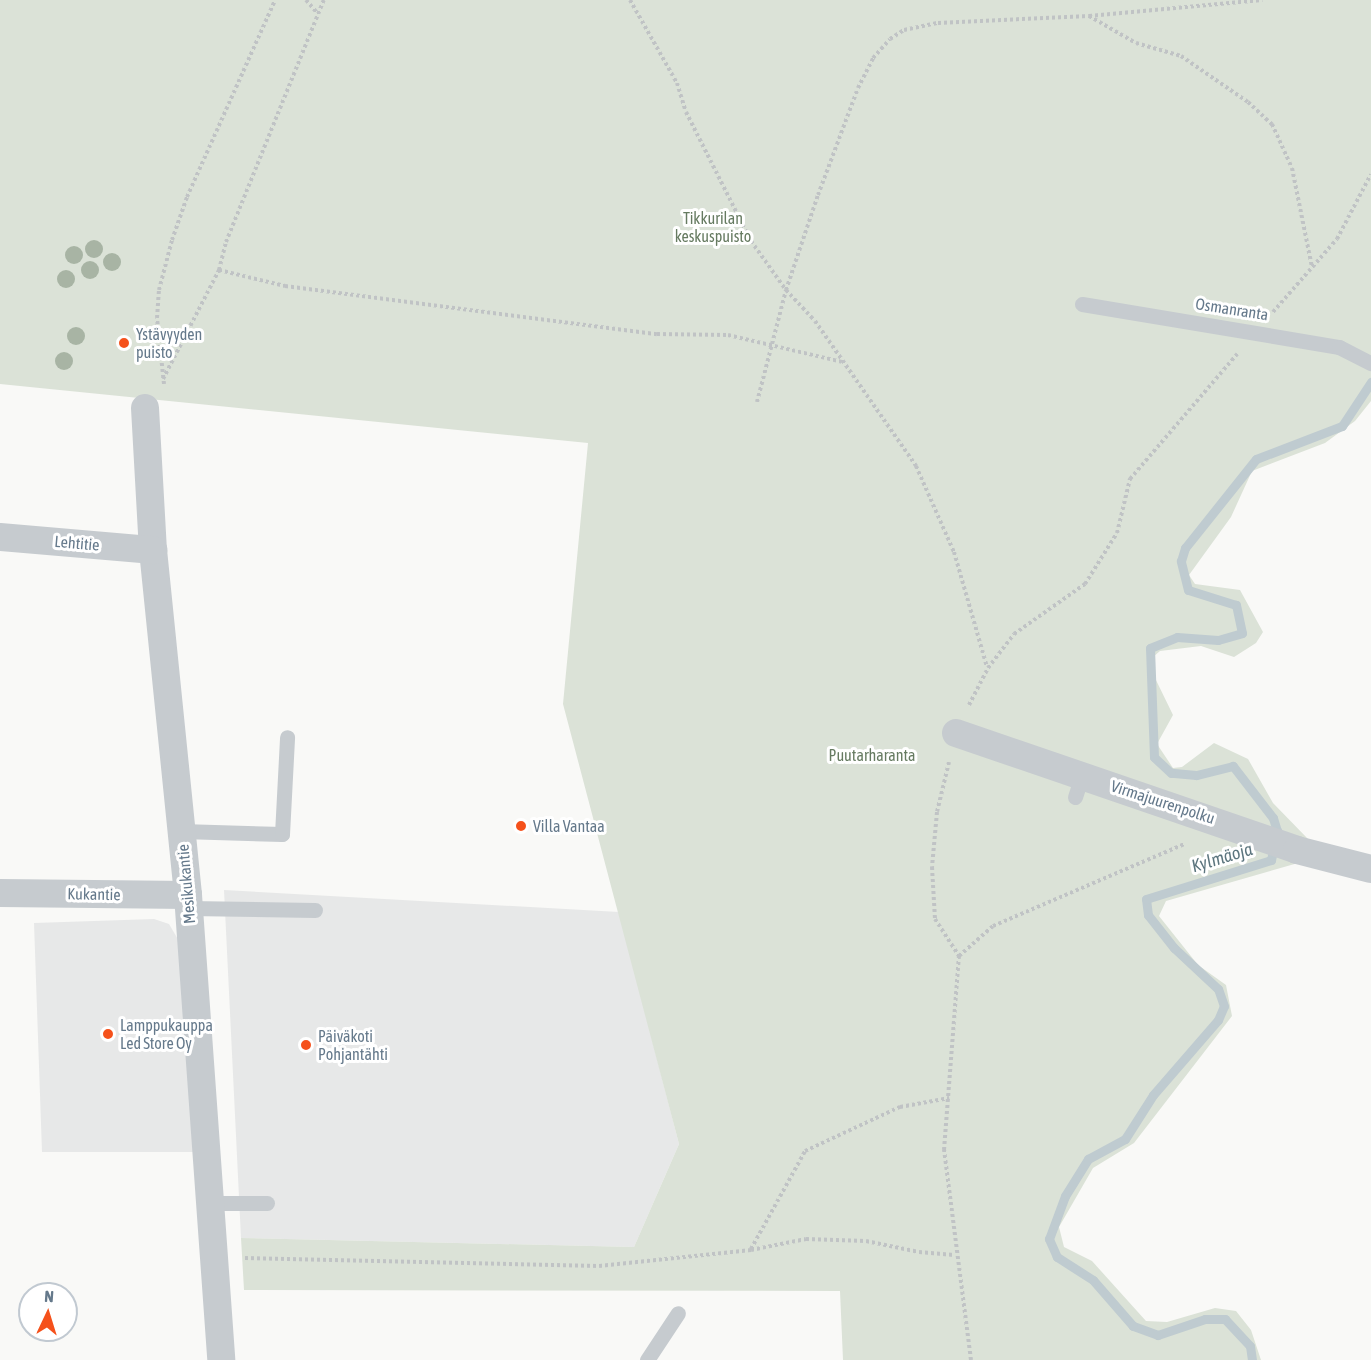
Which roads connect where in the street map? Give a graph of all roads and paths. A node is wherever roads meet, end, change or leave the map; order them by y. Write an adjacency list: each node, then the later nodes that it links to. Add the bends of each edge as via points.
1 (274, 0): 17 (path, via 187,197 172,240 159,290 157,318)
2 (306, 0): 6 (path)
3 (324, 0): 6 (path)
4 (630, 0): 11 (path, via 677,83 686,112 752,241)
5 (1262, 0): 7 (path)
6 (318, 14): 10 (path)
7 (1089, 16): 9 (path, via 1136,43 1181,56 1248,102 1272,124 1292,168); 11 (path, via 938,23 904,30 890,39 873,58 858,88)
8 (1371, 174): 9 (path, via 1337,239)
9 (1312, 267): 13 (path)
10 (219, 270): 14 (path, via 285,286 657,334 728,335); 17 (path)
11 (786, 290): 14 (path); 15 (path, via 816,321)
12 (1082, 304): 13 (lane, Osmanranta)
13 (1256, 331): 16 (lane, Osmanranta, via 1339,347); 22 (path, via 1131,479 1117,533 1085,584 1014,634)
14 (771, 347): 15 (path); 19 (path)
15 (842, 362): 22 (path, via 916,466 935,501 970,597)
16 (1371, 363)
17 (163, 379): 18 (path)
18 (155, 399): 21 (street, Mesikukantie)
19 (757, 402)
20 (0, 537): 21 (street, Lehtitie)
21 (153, 550): 25 (street, Mesikukantie)
22 (988, 668): 23 (path)
23 (956, 734): 27 (street, Virmajuurenpolku, via 1078,786); 31 (path, via 937,812 932,867 935,919)
24 (287, 737): 25 (lane, via 282,834)
25 (181, 831): 29 (street, Mesikukantie)
26 (1186, 843): 31 (path, via 993,926)
27 (1371, 868)
28 (0, 893): 29 (street, Kukantie)
29 (188, 902): 30 (lane); 33 (street, Mesikukantie)
30 (315, 910)
31 (959, 956): 32 (path)
32 (949, 1098): 35 (path, via 900,1107 805,1151); 36 (path, via 944,1150)
33 (212, 1203): 34 (lane); 39 (street, Mesikukantie)
34 (267, 1203)
35 (751, 1250): 36 (path, via 806,1239 866,1241); 37 (path, via 599,1266)
36 (954, 1255): 41 (path)
37 (236, 1258)
38 (678, 1313): 40 (lane)
39 (221, 1360)
40 (647, 1360)
41 (971, 1360)

